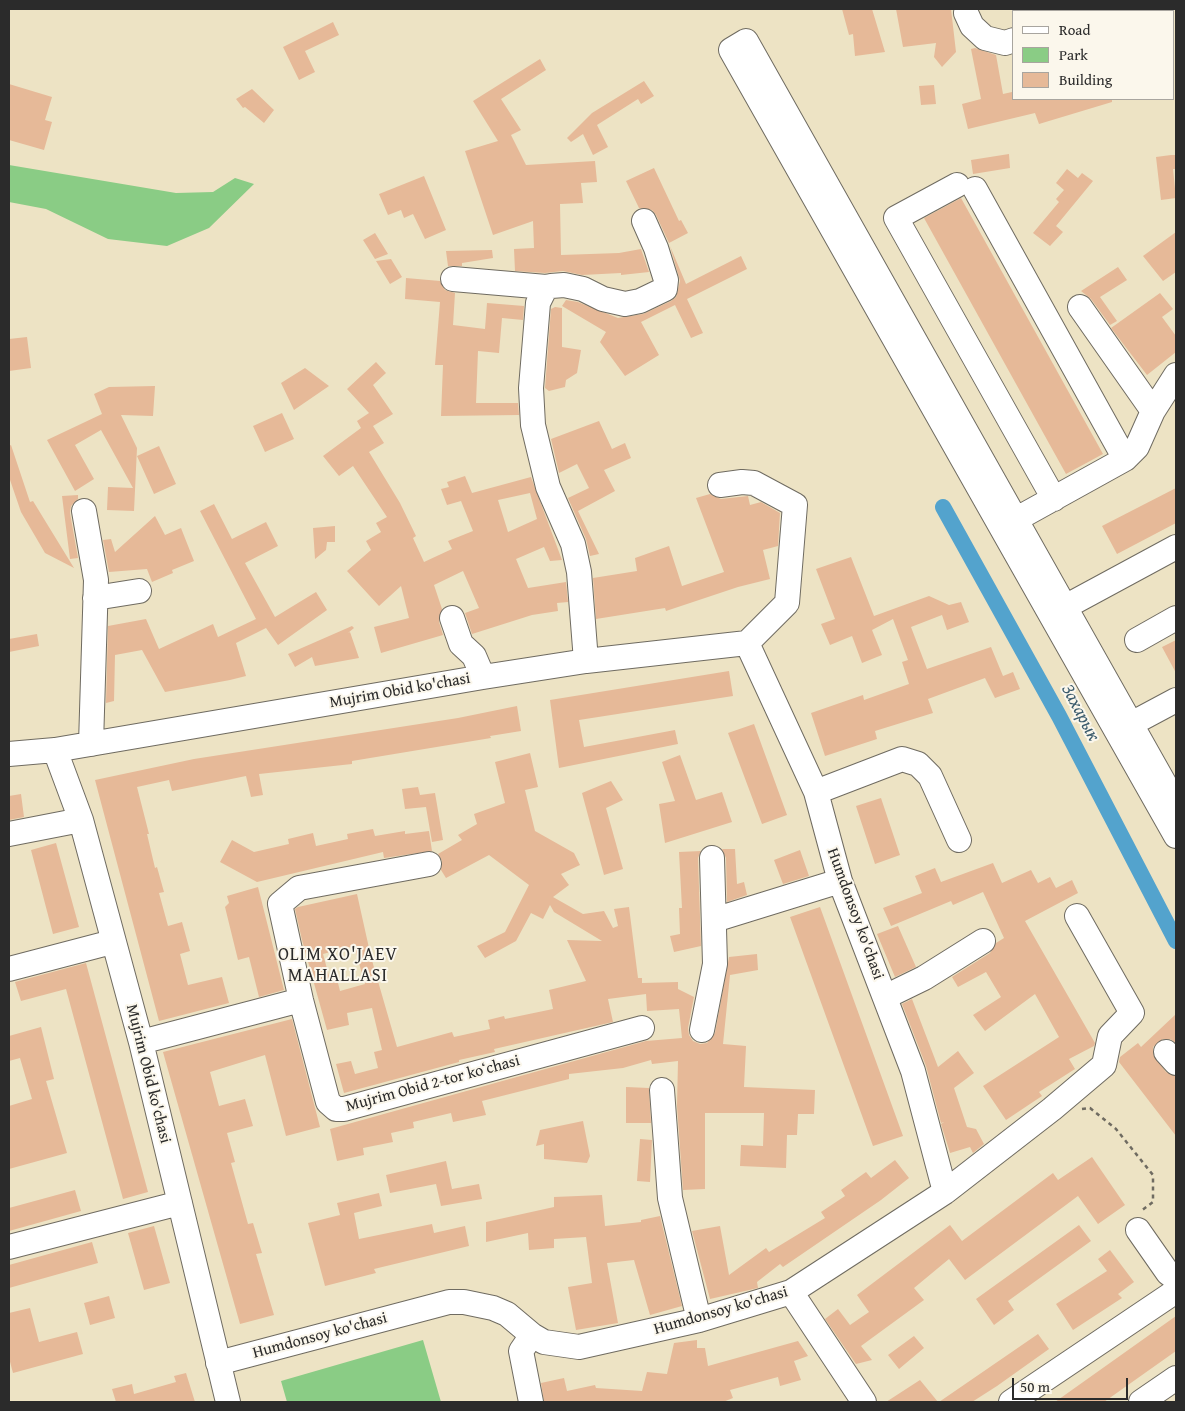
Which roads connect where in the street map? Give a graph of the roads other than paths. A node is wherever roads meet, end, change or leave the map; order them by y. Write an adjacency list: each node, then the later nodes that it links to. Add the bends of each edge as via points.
1 (966, 13): 2 (street, via 972,26 984,38 1004,43)
2 (1012, 41)
3 (644, 222): 5 (street, via 659,256 665,288 640,301 625,304 603,299 583,289 564,285)
4 (453, 280): 5 (street)
5 (546, 287): 22 (street, via 538,303 531,388 532,425 548,487 580,572)
6 (1080, 307): 8 (street)
7 (1176, 375): 8 (street)
8 (1153, 412): 9 (street, via 1137,447)
9 (1125, 459): 11 (street); 11 (street, via 966,187 896,218)
10 (720, 485): 21 (street, via 754,483 795,505 787,602)
11 (1054, 498): 13 (street)
12 (84, 511): 16 (street, via 96,580)
13 (1009, 524): 13 (street, via 746,42 731,50); 17 (street)
14 (1176, 547): 17 (street)
15 (139, 591): 16 (street)
16 (95, 598): 26 (street)
17 (1058, 610): 25 (street)
18 (452, 618): 23 (street, via 461,644 474,656)
19 (1176, 618): 20 (street)
20 (1137, 640)
21 (747, 643): 22 (street, Mujrim Obid ko'chasi); 30 (street, Humdonsoy ko'chasi)
22 (586, 661): 23 (street, Mujrim Obid ko'chasi)
23 (483, 676): 26 (street, Mujrim Obid ko'chasi)
24 (1176, 700): 25 (street)
25 (1124, 727): 29 (street)
26 (91, 744): 27 (street, Mujrim Obid ko'chasi)
27 (55, 750): 28 (street, Mujrim Obid ko'chasi); 32 (street, Mujrim Obid ko'chasi)
28 (9, 754)
29 (1162, 778): 31 (street); 34 (street)
30 (816, 792): 35 (street, via 902,759 918,764 930,776); 38 (street, Humdonsoy ko'chasi)
31 (1176, 804)
32 (81, 820): 33 (street); 41 (street, Mujrim Obid ko'chasi)
33 (9, 834)
34 (1176, 836)
35 (959, 840)
36 (712, 858): 40 (street)
37 (429, 864): 45 (street, Mujrim Obid 2-tor koʻchasi, via 299,888 280,904)
38 (840, 881): 40 (street); 44 (street, Humdonsoy ko'chasi)
39 (1077, 916): 50 (street, Humdonsoy ko'chasi, via 1132,1013 1110,1036 1104,1065)
40 (714, 920): 47 (street, via 715,964)
41 (112, 942): 43 (street); 48 (street, Mujrim Obid ko'chasi)
42 (983, 942): 44 (street, via 924,978)
43 (9, 969)
44 (885, 997): 50 (street, Humdonsoy ko'chasi, via 913,1071)
45 (300, 1000): 46 (street, Mujrim Obid 2-tor koʻchasi, via 328,1102 336,1109); 48 (street)
46 (642, 1028)
47 (702, 1030)
48 (141, 1042): 51 (street, Mujrim Obid ko'chasi)
49 (662, 1090): 57 (street, via 670,1198)
50 (946, 1192): 56 (street, Humdonsoy ko'chasi)
51 (180, 1203): 53 (street); 59 (street, Mujrim Obid ko'chasi)
52 (1139, 1221): 54 (street, via 1168,1274)
53 (9, 1247)
54 (1176, 1279)
55 (1176, 1291): 63 (street)
56 (791, 1292): 57 (street, Humdonsoy ko'chasi); 62 (street)
57 (699, 1320): 58 (street, Humdonsoy ko'chasi, via 579,1347 554,1344)
58 (532, 1335): 59 (street, Humdonsoy ko'chasi, via 507,1314 493,1308 449,1302); 61 (street, via 521,1352)
59 (218, 1363): 60 (street, Mujrim Obid ko'chasi)
60 (228, 1402)
61 (530, 1402)
62 (864, 1402)
63 (1011, 1402)

